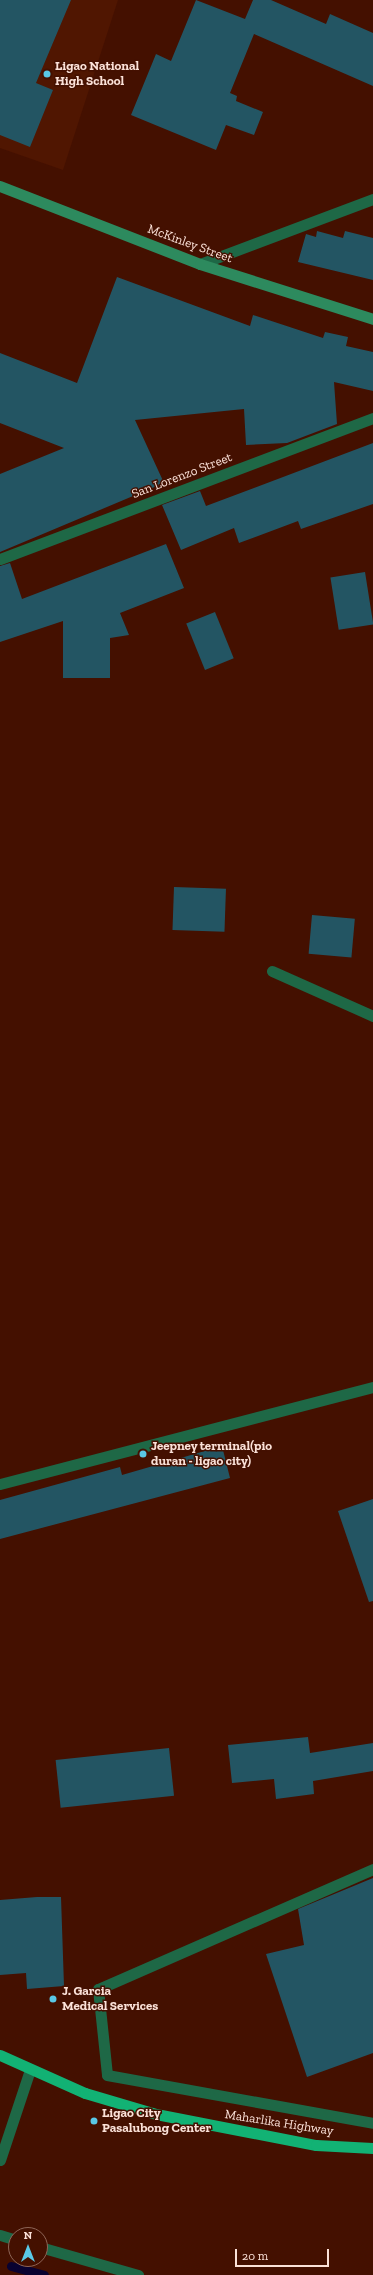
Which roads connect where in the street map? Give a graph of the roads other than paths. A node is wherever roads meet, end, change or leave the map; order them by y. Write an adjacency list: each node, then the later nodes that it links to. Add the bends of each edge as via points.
1 (0, 186): 3 (main road, McKinley Street)
2 (373, 199): 3 (street)
3 (200, 264): 4 (main road, McKinley Street)
4 (373, 319)
5 (373, 418): 6 (street, San Lorenzo Street)
6 (0, 559)
7 (272, 971): 8 (street)
8 (373, 1016)
9 (373, 1387): 10 (street)
10 (0, 1484)
11 (373, 1869): 14 (street, via 98,1988 107,2075)
12 (0, 2055): 13 (highway, Maharlika Highway)
13 (30, 2070): 15 (highway, Maharlika Highway, via 86,2093 156,2114 316,2145); 16 (street)
14 (373, 2123)
15 (373, 2148)
16 (0, 2160)
17 (48, 2249): 18 (street)
18 (138, 2275)

